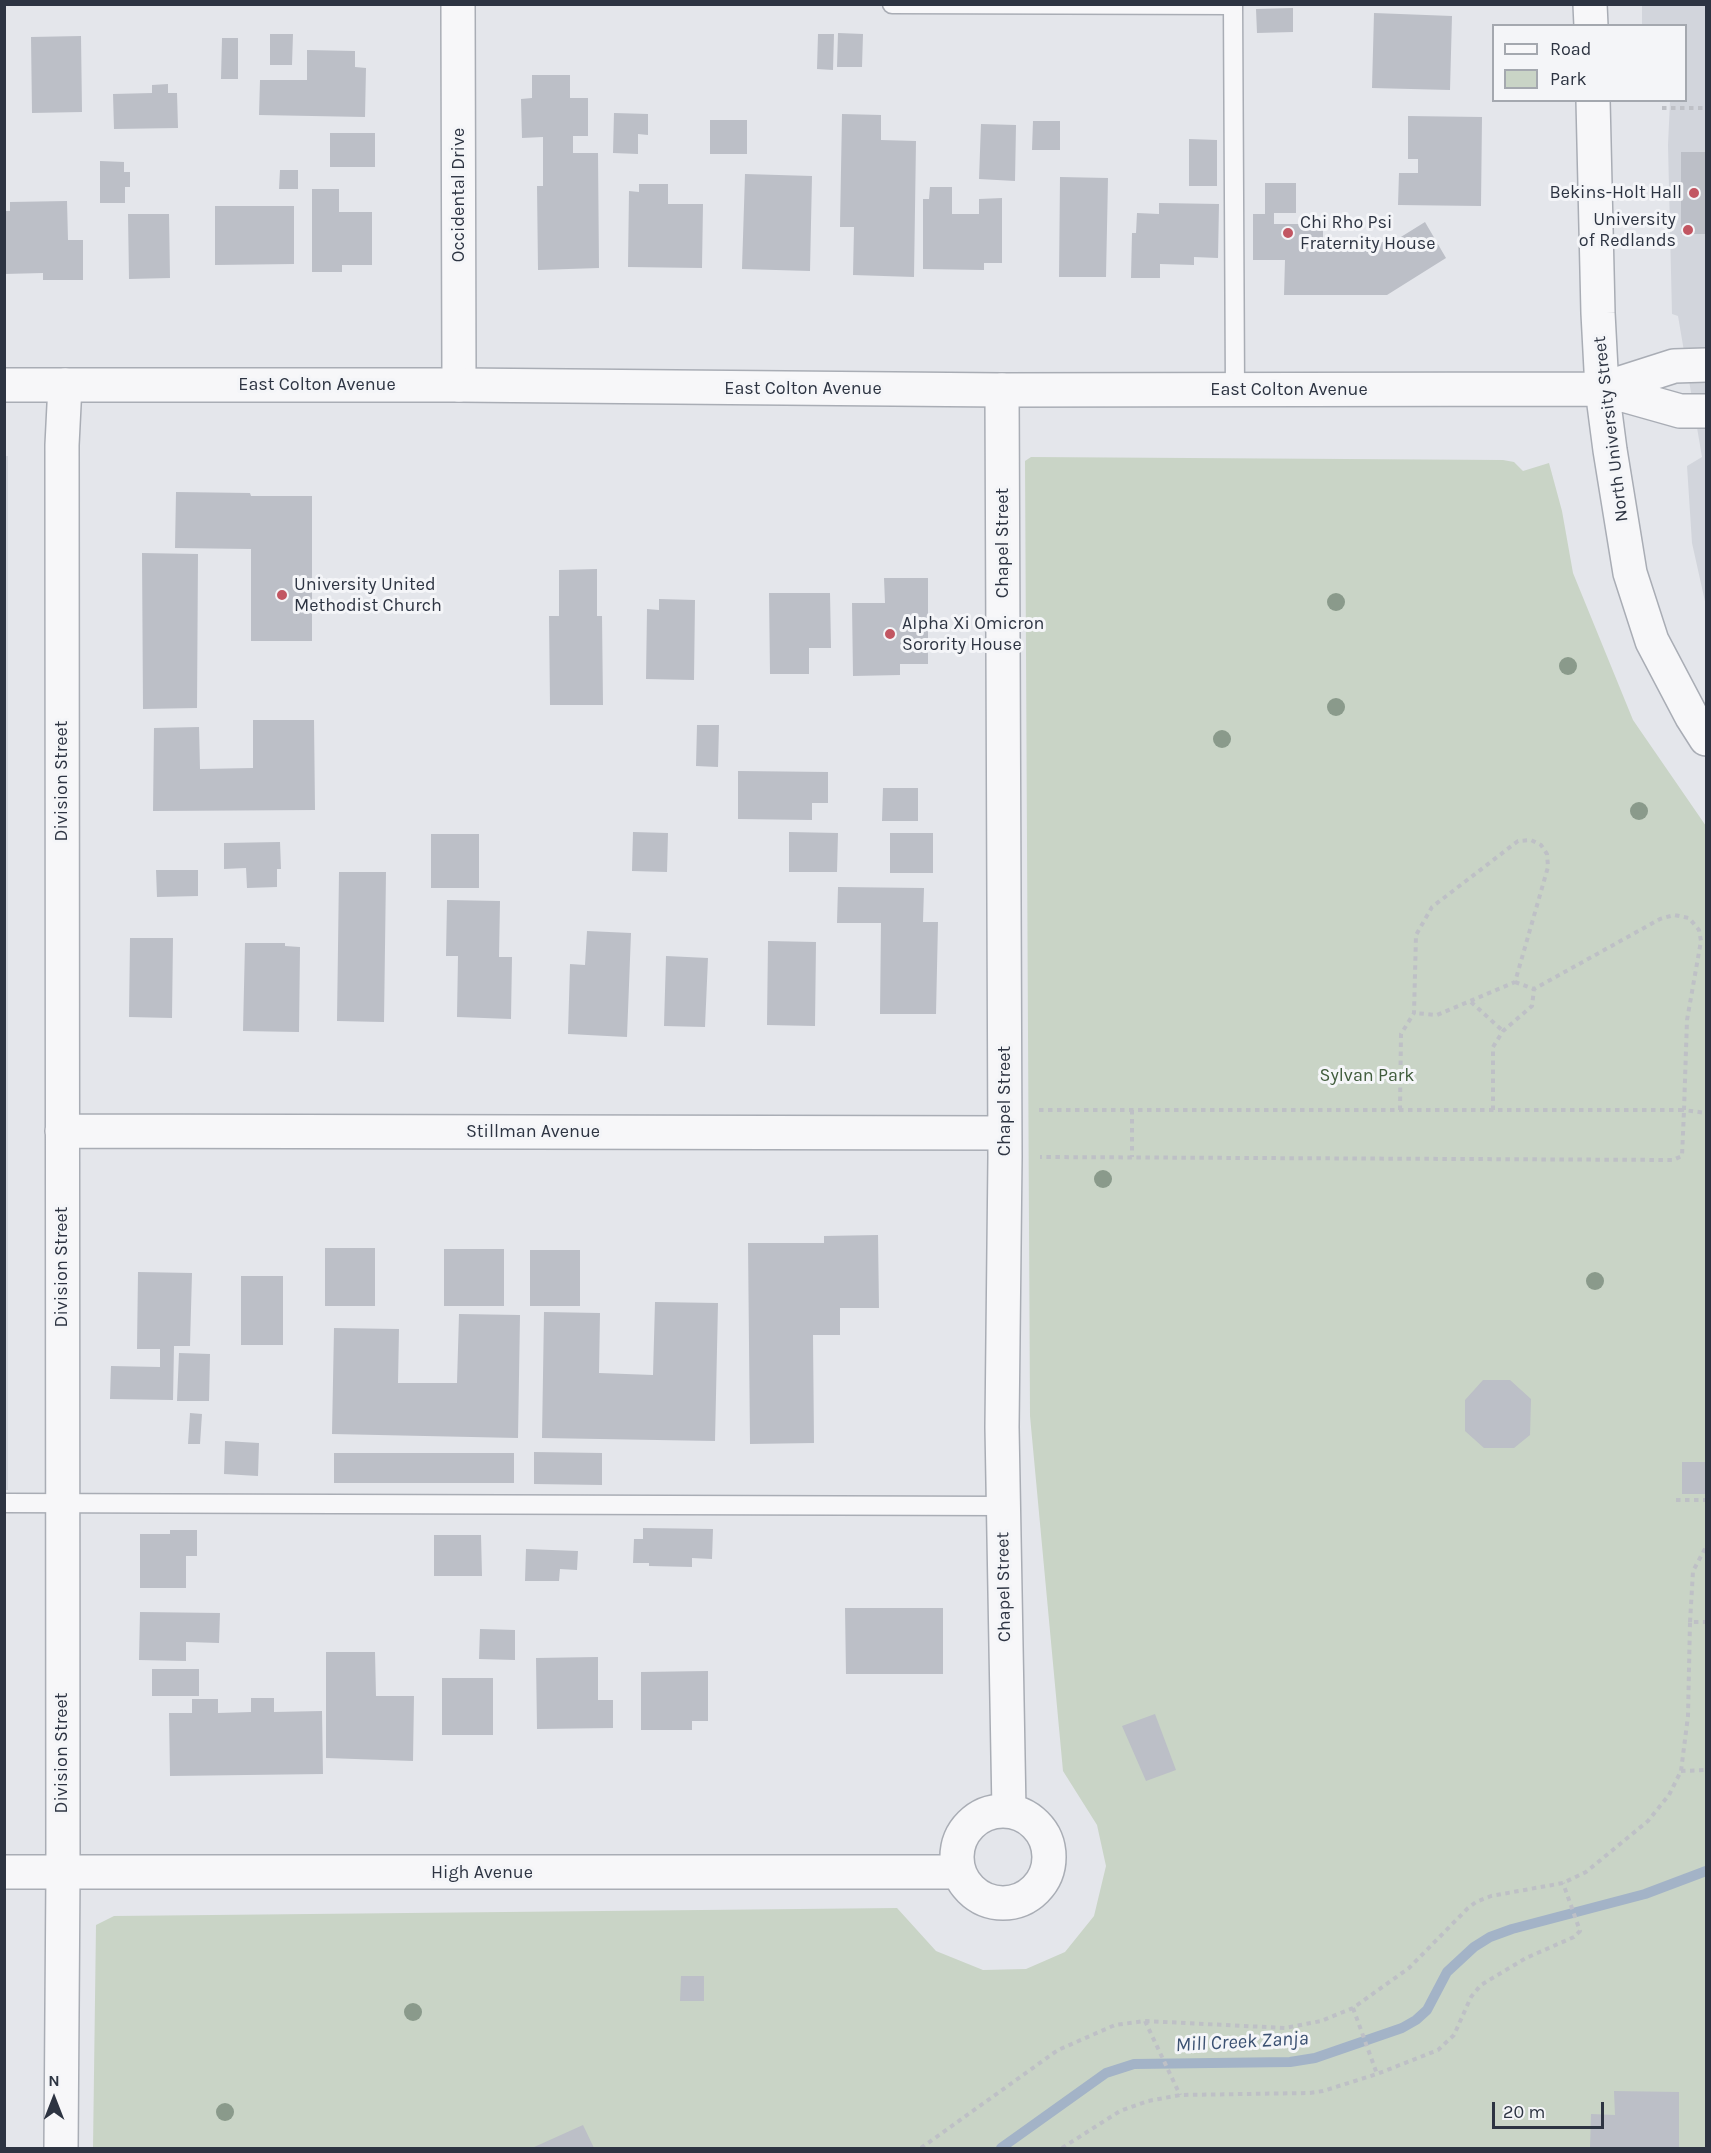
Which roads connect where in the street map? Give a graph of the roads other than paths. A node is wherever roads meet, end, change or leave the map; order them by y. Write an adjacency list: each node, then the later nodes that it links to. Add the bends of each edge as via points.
1 (458, 4): 10 (street, Occidental Drive)
2 (892, 4): 4 (lane)
3 (1590, 4): 5 (street)
4 (1233, 5): 13 (lane)
5 (1591, 24)
6 (1593, 102): 11 (street, North University Street)
7 (1707, 365): 11 (street, East Colton Avenue, via 1674,366)
8 (4, 385): 9 (street, East Colton Avenue)
9 (64, 386): 10 (street, East Colton Avenue); 16 (street, Division Street)
10 (459, 386): 12 (street, East Colton Avenue)
11 (1602, 389): 13 (street, East Colton Avenue); 14 (street, East Colton Avenue, via 1680,411); 15 (street, North University Street, via 1630,573 1652,641)
12 (1002, 390): 13 (street, East Colton Avenue); 17 (street, Chapel Street)
13 (1235, 390)
14 (1707, 411)
15 (1707, 739)
16 (62, 1131): 17 (street, Stillman Avenue); 19 (street, Division Street)
17 (1005, 1133): 20 (street, Chapel Street)
18 (4, 1503): 19 (lane)
19 (62, 1503): 20 (lane); 24 (street, Division Street)
20 (1002, 1506): 21 (street, Chapel Street)
21 (1009, 1811): 23 (street, via 978,1817 967,1828 959,1842); 23 (street, via 1023,1815 1045,1836 1048,1866 1034,1891 1006,1903 991,1902 966,1885)
22 (4, 1872): 24 (street, High Avenue)
23 (959, 1872): 24 (street, High Avenue)
24 (63, 1873): 25 (street, Division Street)
25 (61, 2148)

